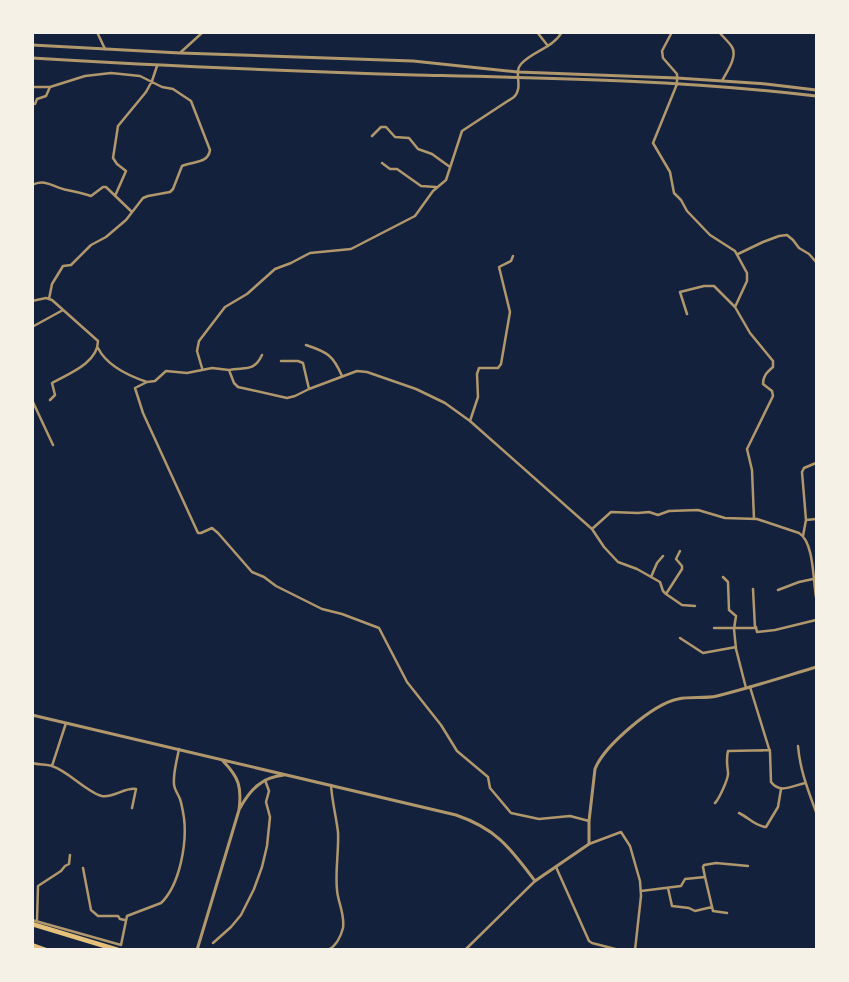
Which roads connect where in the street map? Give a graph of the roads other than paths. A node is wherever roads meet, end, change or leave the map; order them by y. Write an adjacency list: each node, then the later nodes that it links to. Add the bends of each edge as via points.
1 (97, 32): 9 (street)
2 (203, 32): 10 (street)
3 (536, 32): 8 (street)
4 (562, 32): 8 (street)
5 (672, 32): 14 (street, via 662,51 663,58)
6 (719, 32): 15 (street, via 734,51)
7 (32, 45): 9 (street)
8 (548, 46): 13 (street, via 525,60)
9 (105, 49): 10 (street)
10 (180, 53): 13 (street, via 413,61)
11 (32, 58): 12 (street)
12 (157, 66): 13 (street, via 404,74); 16 (street)
13 (518, 74): 14 (street); 17 (street); 25 (street, via 519,90 514,97 462,131)
14 (677, 78): 15 (street); 17 (street)
15 (722, 81): 20 (street)
16 (152, 82): 18 (street, via 140,76 111,73); 28 (street, via 118,126 113,158 126,172); 29 (street, via 191,101 210,153 203,161 182,166 170,192 146,197)
17 (677, 84): 21 (street); 30 (street, via 654,143 670,172 673,190 687,211 710,235)
18 (50, 86): 19 (street); 22 (street, via 48,94 37,99)
19 (32, 87)
20 (816, 90)
21 (816, 96)
22 (35, 104)
23 (372, 136): 25 (street, via 381,127 386,127 395,137 409,138 418,149 430,152)
24 (382, 163): 27 (street, via 390,170 397,169 419,185)
25 (450, 167): 27 (street, via 446,180)
26 (32, 184): 28 (street, via 44,182 91,196 104,187)
27 (437, 187): 43 (street, via 411,218 351,249 310,253 275,268 246,294 225,307 199,341 197,351)
28 (115, 196): 29 (street)
29 (132, 212): 33 (street, via 72,264 63,266 52,284)
30 (738, 254): 32 (street, via 787,235); 35 (street, via 748,278)
31 (513, 256): 50 (street, via 511,261 499,267 510,312 501,364 498,368 481,367 477,370 478,397)
32 (816, 262)
33 (49, 298): 34 (street); 36 (street)
34 (32, 301)
35 (735, 307): 37 (street, via 718,288 704,286 680,292); 53 (street, via 773,363 763,380 773,396 747,449 752,470)
36 (63, 310): 38 (street); 40 (street, via 97,339)
37 (687, 314)
38 (32, 327)
39 (306, 345): 45 (street, via 331,356)
40 (98, 348): 46 (street, via 107,360 127,375); 49 (street, via 85,364 52,383 55,395)
41 (262, 355): 44 (street, via 256,366)
42 (281, 361): 47 (street, via 302,363)
43 (202, 368): 44 (street); 46 (street, via 187,372 169,370 155,381)
44 (230, 370): 47 (street, via 235,386 275,396 291,398)
45 (342, 376): 47 (street); 50 (street, via 362,371 421,391)
46 (147, 382): 95 (street, via 137,386 135,391 198,533 212,528 252,572 322,609 379,628 407,682 458,752 488,777 490,788 511,813 539,820 570,816)
47 (309, 389)
48 (32, 400): 51 (street)
49 (50, 400)
50 (470, 421): 56 (street)
51 (53, 445)
52 (816, 463): 55 (street, via 802,472)
53 (754, 519): 56 (street, via 725,518 698,510 669,511 658,515 614,512); 57 (street)
54 (816, 519): 55 (street)
55 (806, 520): 57 (street)
56 (592, 529): 60 (street, via 615,560)
57 (803, 536): 62 (street, via 810,548)
58 (680, 550): 65 (street, via 676,559 682,569)
59 (663, 556): 60 (street)
60 (651, 577): 65 (street, via 660,582)
61 (723, 577): 71 (street, via 728,582 729,610 736,616)
62 (813, 579): 64 (street); 66 (street)
63 (754, 590): 70 (street)
64 (778, 590)
65 (666, 594): 67 (street, via 682,605)
66 (816, 597)
67 (695, 606)
68 (816, 620): 70 (street, via 757,632)
69 (714, 628): 71 (street)
70 (756, 628): 71 (street)
71 (734, 629): 73 (street)
72 (680, 638): 73 (street, via 703,653)
73 (736, 647): 75 (street)
74 (816, 667): 75 (street)
75 (748, 688): 80 (street); 95 (street, via 714,697 674,700 646,713 597,763)
76 (32, 715): 77 (street)
77 (66, 723): 79 (street); 83 (street)
78 (798, 746): 86 (street)
79 (179, 749): 81 (street); 108 (street, via 174,784 185,828 179,870 170,892 161,903 131,913)
80 (770, 750): 88 (street, via 771,782); 89 (street, via 728,751 728,774)
81 (222, 760): 84 (street); 92 (street, via 240,789)
82 (32, 763): 83 (street)
83 (52, 766): 91 (street, via 80,781 95,794 110,796 136,789)
84 (287, 775): 85 (street); 87 (street)
85 (264, 780): 92 (street, via 252,789); 110 (street, via 269,791 266,799 270,817 262,867 241,915)
86 (805, 783): 88 (street); 90 (street)
87 (331, 786): 102 (street, via 475,822 510,848); 115 (street, via 338,835 337,892 344,917 343,929)
88 (781, 789): 94 (street, via 778,807 766,827)
89 (715, 802)
90 (815, 802): 93 (street)
91 (132, 808)
92 (239, 810): 114 (street)
93 (816, 812)
94 (739, 813)
95 (589, 821): 96 (street)
96 (589, 844): 99 (street); 104 (street, via 623,832 630,846)
97 (70, 855): 109 (street, via 69,864 38,886)
98 (748, 866): 101 (street, via 704,865)
99 (556, 867): 102 (street); 117 (street, via 589,941)
100 (83, 868): 108 (street, via 91,910 98,916 118,916)
101 (705, 877): 103 (street, via 685,879 681,886); 105 (street)
102 (535, 881): 116 (street)
103 (668, 888): 104 (street); 105 (street, via 672,906 695,911)
104 (641, 891): 118 (street)
105 (712, 907): 106 (street, via 714,912)
106 (727, 912)
107 (32, 920): 109 (street)
108 (125, 920): 109 (street, via 120,945)
109 (35, 922): 113 (highway)
110 (213, 943)
111 (32, 945): 112 (highway)
112 (46, 950)
113 (118, 950)
114 (197, 950)
115 (328, 950)
116 (465, 950)
117 (619, 950)
118 (635, 950)

